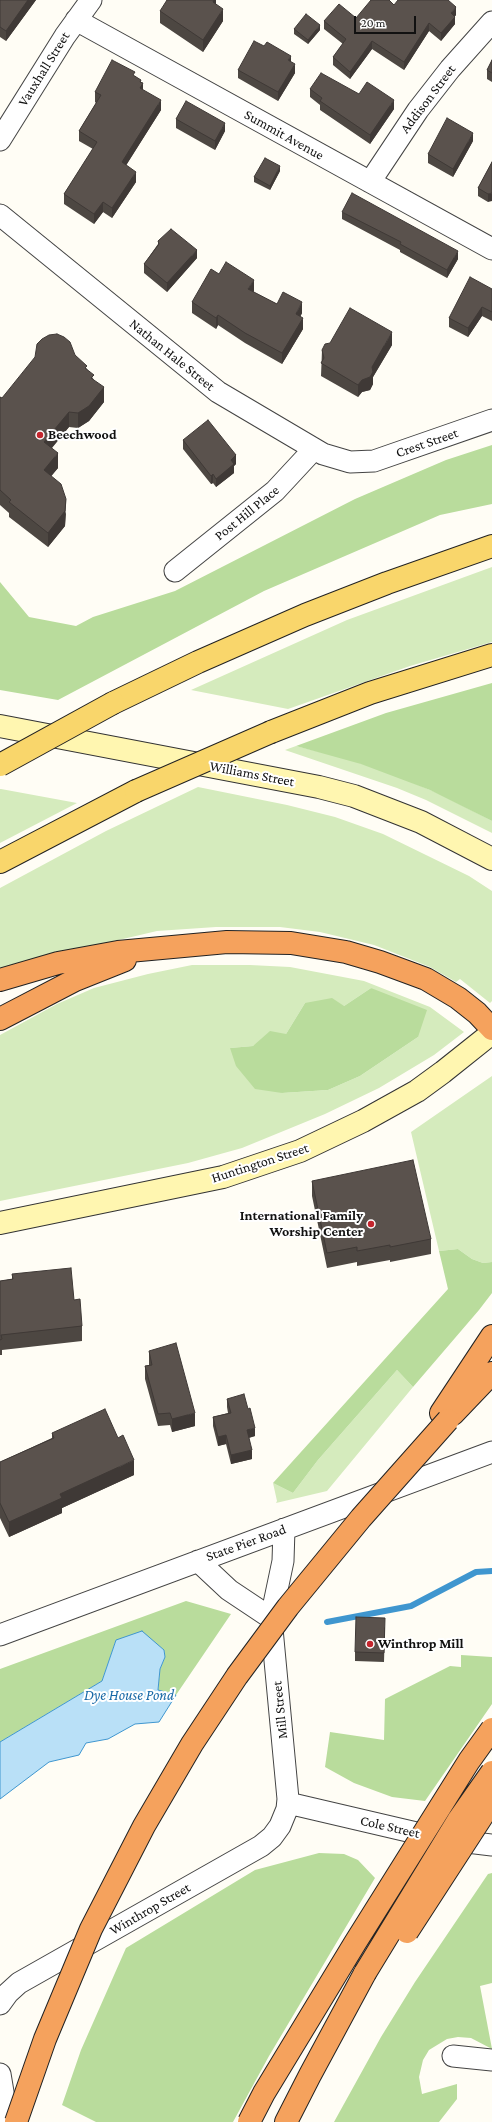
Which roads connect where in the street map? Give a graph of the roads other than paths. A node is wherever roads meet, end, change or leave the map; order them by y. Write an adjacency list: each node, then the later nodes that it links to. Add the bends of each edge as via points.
1 (91, 0): 2 (street, Vauxhall Street)
2 (76, 20): 4 (street, Vauxhall Street); 5 (street, Summit Avenue)
3 (492, 22): 5 (street, Addison Street, via 418,110)
4 (0, 140)
5 (370, 182): 7 (street, Summit Avenue)
6 (0, 215): 9 (street, Nathan Hale Street, via 206,383 236,404)
7 (492, 249)
8 (492, 420): 10 (street, Crest Street, via 386,457)
9 (314, 449): 10 (street, Nathan Hale Street, via 336,459); 12 (street, Post Hill Place, via 275,491)
10 (362, 462)
11 (492, 546): 15 (main road, bridge, via 305,615 198,662)
12 (175, 571)
13 (492, 655): 17 (main road, bridge, via 370,693 271,732 136,791)
14 (0, 726): 16 (main road, Williams Street, via 319,787 421,822)
15 (0, 765)
16 (492, 859)
17 (0, 862)
18 (156, 948): 19 (highway, via 71,960); 20 (highway, via 75,980); 21 (highway, via 227,942 267,942 324,947 405,970 447,991 477,1013)
19 (0, 980)
20 (0, 1019)
21 (492, 1029)
22 (492, 1033): 23 (main road, Huntington Street, via 416,1091 363,1121 300,1151 216,1178)
23 (0, 1223)
24 (492, 1336): 26 (highway)
25 (492, 1373): 26 (highway)
26 (444, 1417): 43 (highway, bridge, via 288,1607 208,1718 160,1796 116,1878 81,1952 45,2039)
27 (492, 1452): 28 (street, State Pier Road)
28 (284, 1529): 29 (street, State Pier Road); 30 (street, Mill Street, via 282,1567)
29 (198, 1561): 30 (street, via 230,1590); 31 (street, State Pier Road)
30 (271, 1618): 35 (street, Mill Street)
31 (0, 1635)
32 (492, 1728): 44 (highway, bridge, via 355,1943)
33 (492, 1772): 37 (highway, bridge, via 439,1852)
34 (492, 1801): 37 (highway, bridge, via 399,1944)
35 (288, 1803): 36 (street, Cole Street, via 442,1839); 38 (street, Winthrop Street, via 280,1826 265,1843 19,1983)
36 (492, 1845)
37 (365, 1973): 45 (highway)
38 (0, 2004)
39 (453, 2056): 40 (street)
40 (492, 2060)
41 (0, 2074): 42 (street)
42 (8, 2122)
43 (16, 2122)
44 (249, 2122)
45 (286, 2122)

